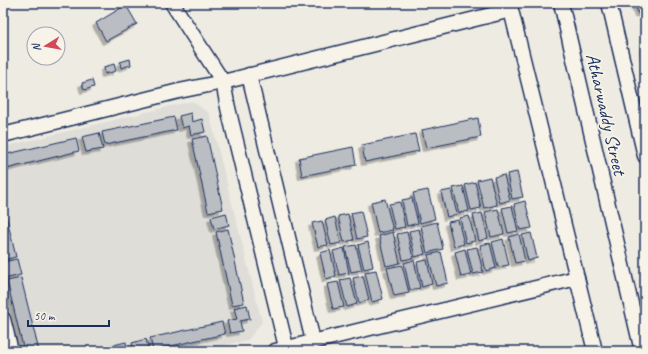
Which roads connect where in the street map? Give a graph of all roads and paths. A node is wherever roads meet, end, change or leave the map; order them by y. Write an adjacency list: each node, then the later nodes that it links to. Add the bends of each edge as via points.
1 (172, 3): 5 (street)
2 (561, 3): 14 (street, Atharwaddy Street)
3 (610, 3): 7 (street)
4 (249, 75): 5 (street); 8 (street, via 511,10); 10 (street)
5 (223, 82): 6 (street); 11 (street)
6 (3, 136)
7 (645, 156)
8 (577, 278): 10 (street); 13 (street)
9 (3, 319): 12 (street)
10 (313, 342): 11 (street)
11 (282, 350)
12 (10, 351)
13 (595, 351)
14 (642, 351)

